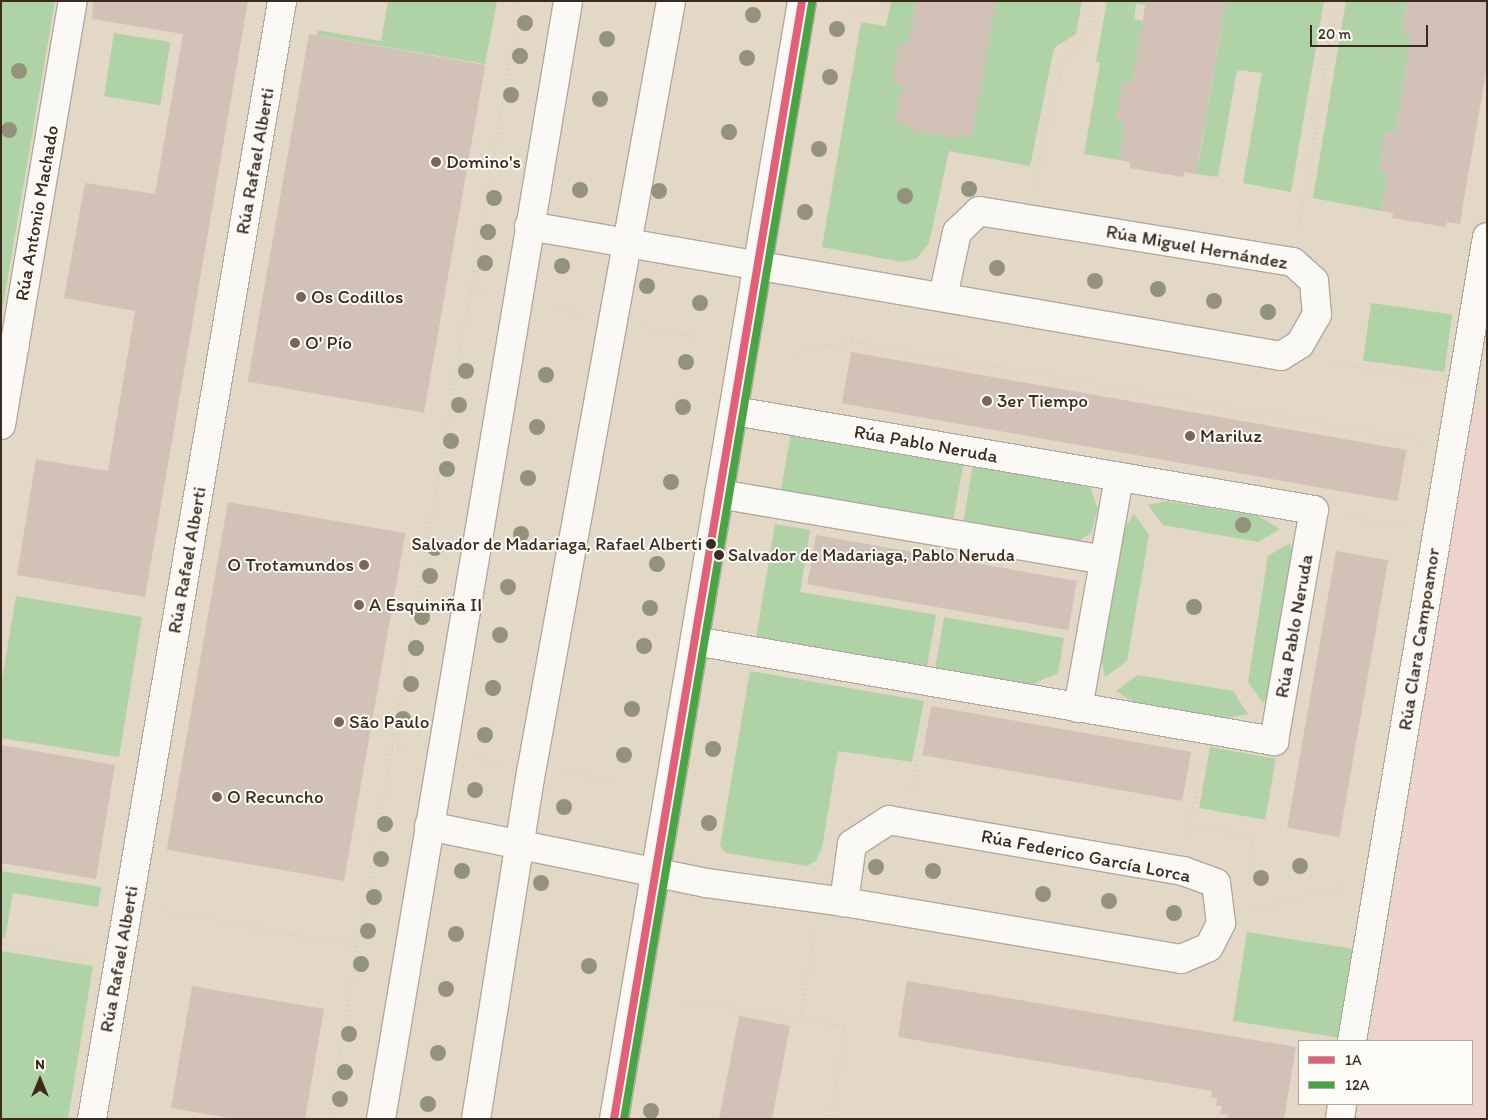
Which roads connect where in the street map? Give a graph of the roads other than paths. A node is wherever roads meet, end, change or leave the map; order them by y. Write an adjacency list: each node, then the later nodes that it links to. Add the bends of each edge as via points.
1 (73, 1): 11 (main road, Rúa Antonio Machado)
2 (282, 1): 26 (main road, Rúa Rafael Alberti)
3 (568, 1): 6 (main road)
4 (671, 1): 8 (main road)
5 (802, 1): 9 (main road)
6 (529, 226): 8 (main road); 20 (main road)
7 (1487, 237): 24 (main road, Rúa Clara Campoamor)
8 (628, 243): 9 (main road); 21 (main road)
9 (758, 265): 10 (main road); 13 (main road)
10 (943, 297): 10 (main road, Rúa Miguel Hernández, via 957,232 979,211 1293,262 1314,281 1317,314 1300,344 1281,356)
11 (15, 345): 12 (main road); 14 (main road, Rúa Antonio Machado)
12 (1, 388)
13 (734, 410): 15 (main road, Rúa Pablo Neruda); 16 (main road)
14 (1, 425)
15 (1119, 476): 17 (main road); 19 (main road, Rúa Pablo Neruda, via 1314,510 1274,741)
16 (719, 494): 17 (main road); 18 (main road)
17 (1104, 560): 19 (main road)
18 (694, 641): 19 (main road, Rúa Pablo Neruda); 22 (main road)
19 (1078, 708)
20 (430, 826): 21 (main road); 27 (main road)
21 (519, 844): 22 (main road); 28 (main road)
22 (656, 872): 23 (main road); 29 (main road)
23 (844, 902): 23 (main road, Rúa Federico García Lorca, via 852,844 888,820 1183,871 1216,883 1221,923 1209,948 1181,959)
24 (1352, 1040)
25 (1342, 1105): 30 (main road)
26 (92, 1119)
27 (381, 1119)
28 (476, 1119)
29 (614, 1119)
30 (1340, 1119)

